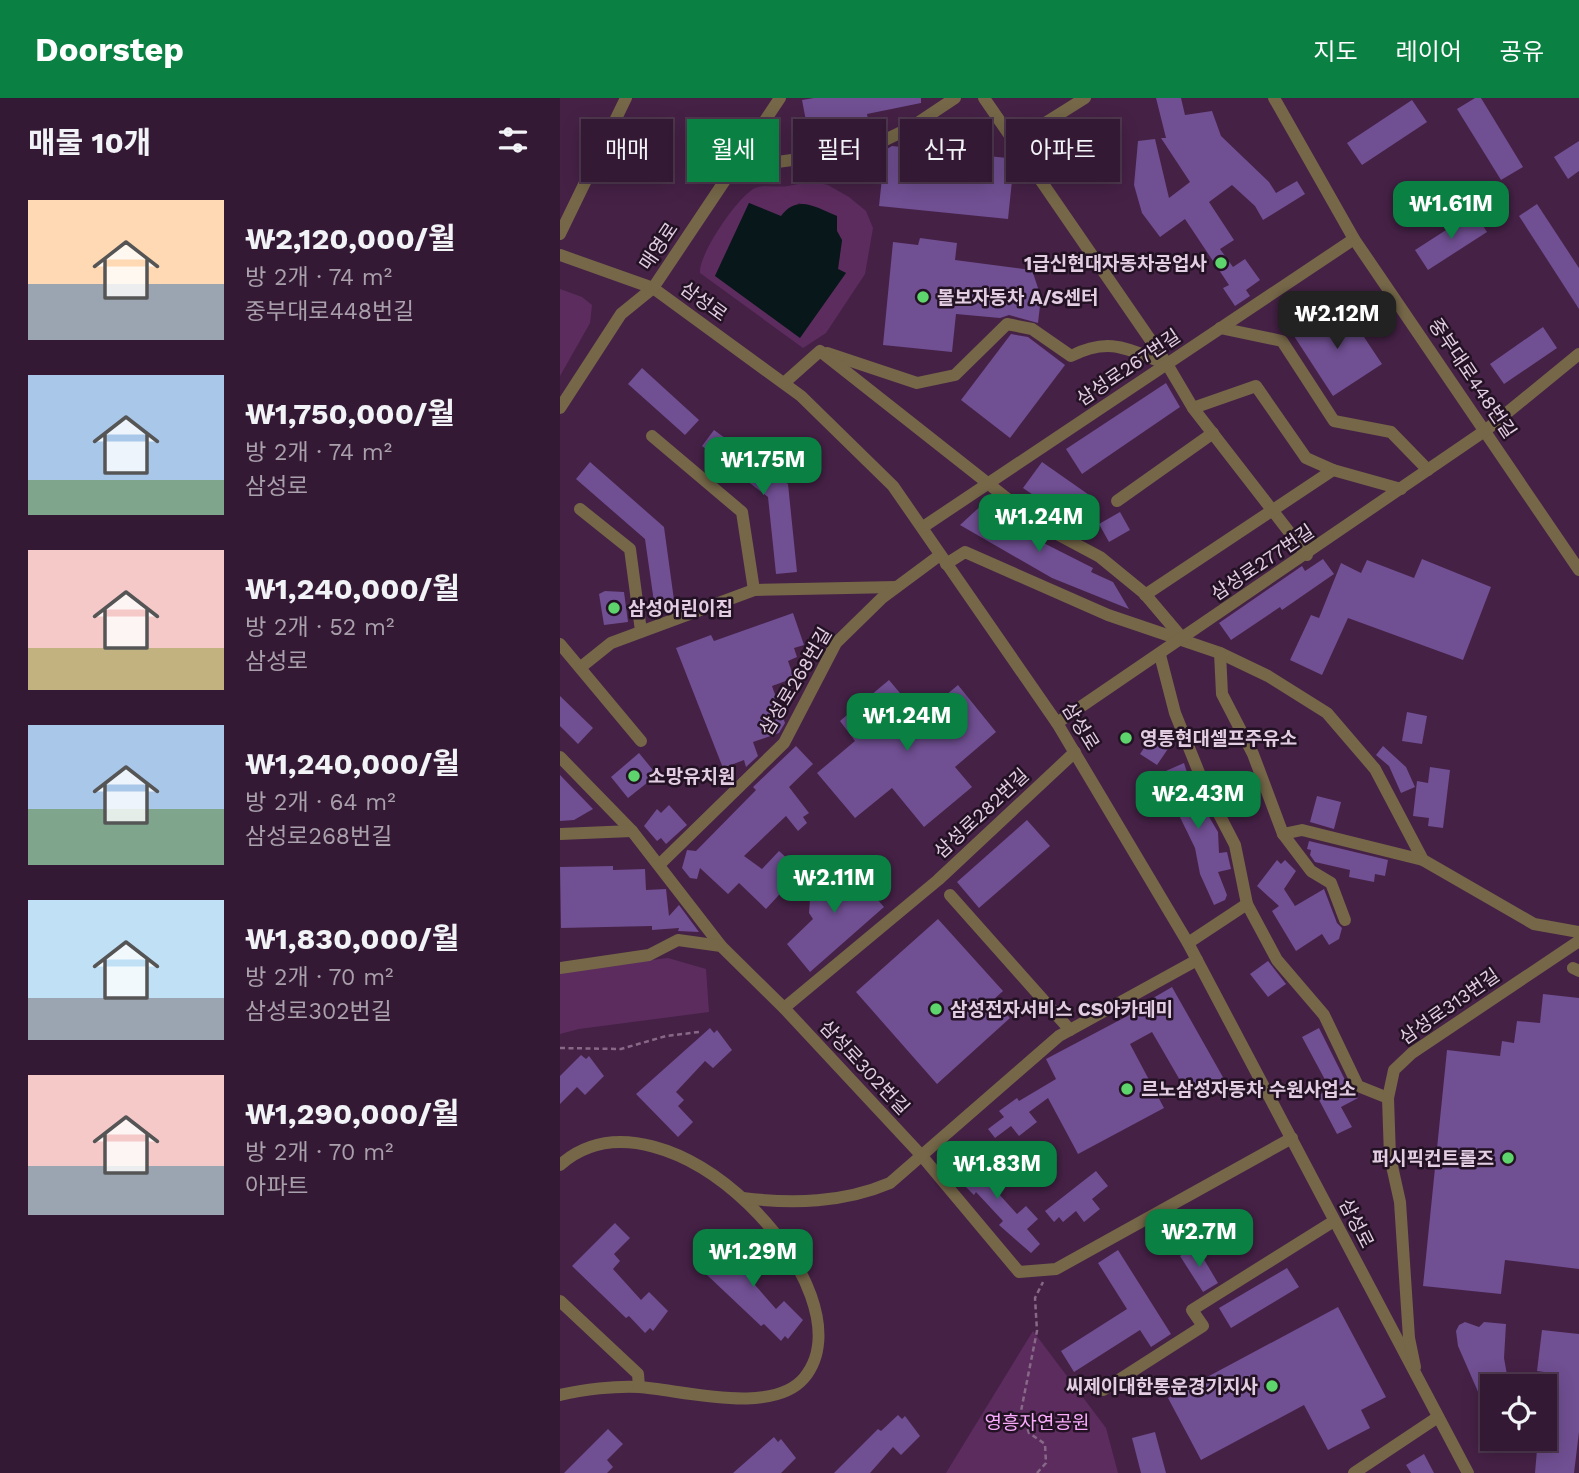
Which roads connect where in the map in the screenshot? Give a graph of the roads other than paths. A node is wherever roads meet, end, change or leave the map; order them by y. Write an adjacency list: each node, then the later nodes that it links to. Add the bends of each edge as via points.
1 (626, 98): 13 (street)
2 (780, 98): 7 (street, 매영로)
3 (955, 98): 10 (street, via 910,128 864,150)
4 (984, 98): 9 (street)
5 (1085, 98): 8 (street)
6 (1273, 98): 14 (street, 중부대로448번길)
7 (766, 119)
8 (1052, 119)
9 (1006, 129)
10 (779, 162)
11 (724, 182): 16 (street, 매영로)
12 (1042, 182): 20 (street)
13 (560, 234)
14 (1354, 239): 17 (street, 삼성로267번길); 24 (street, 중부대로448번길)
15 (560, 255): 16 (street, 삼성로)
16 (653, 288): 21 (street, 삼성로); 22 (street, 매영로, via 621,314)
17 (1220, 328): 20 (street, 삼성로267번길); 28 (street, via 1282,341 1334,421 1391,432)
18 (820, 351): 20 (street, via 917,383 955,375 1007,324 1032,329 1071,356 1093,345 1116,345); 21 (street); 29 (street)
19 (1579, 354): 24 (street, 삼성로277번길)
20 (1167, 364): 23 (street); 29 (street, 삼성로267번길)
21 (784, 383): 34 (street, 삼성로, via 893,486)
22 (560, 408)
23 (1193, 408): 25 (street); 27 (street, via 1256,386 1306,458)
24 (1486, 430): 28 (street, 삼성로277번길); 37 (street, 중부대로448번길)
25 (1213, 433): 31 (street); 33 (street)
26 (652, 436): 39 (street, via 742,512)
27 (1333, 470): 30 (street); 33 (street)
28 (1428, 470): 30 (street, 삼성로277번길)
29 (987, 484): 34 (street, 삼성로267번길); 40 (street, via 1042,526 1100,557)
30 (1401, 489): 35 (street, 삼성로277번길)
31 (1117, 501)
32 (580, 509): 41 (street, via 630,549)
33 (1271, 512): 35 (street); 40 (street)
34 (923, 527): 36 (street, 삼성로)
35 (1307, 555): 42 (street, 삼성로277번길)
36 (943, 560): 38 (street, 삼성로268번길); 42 (street, via 965,552 1108,615); 47 (street, 삼성로)
37 (1579, 570)
38 (896, 587): 39 (street); 55 (street, 삼성로268번길, via 836,643 784,743)
39 (754, 590): 41 (street)
40 (1145, 595): 42 (street)
41 (641, 631): 46 (street, via 611,643)
42 (1183, 639): 44 (street); 45 (street, 삼성로277번길)
43 (560, 644): 46 (street)
44 (1220, 653): 53 (street, via 1222,694 1253,754); 54 (street, via 1327,713 1375,769)
45 (1160, 655): 47 (street, 삼성로277번길); 57 (street, via 1175,713 1203,785 1234,845)
46 (581, 667): 48 (street)
47 (1057, 723): 49 (street, 삼성로)
48 (641, 741)
49 (1075, 752): 61 (street, 삼성로); 65 (street, 삼성로282번길, via 938,880)
50 (560, 757): 51 (street, 삼성로302번길)
51 (632, 831): 52 (street); 55 (street, 삼성로302번길)
52 (560, 834)
53 (1283, 834): 54 (street, via 1302,830); 58 (street, via 1311,871 1331,883)
54 (1423, 860): 59 (street, via 1534,924)
55 (659, 865): 62 (street, 삼성로302번길)
56 (950, 895): 66 (street)
57 (1247, 904): 61 (street); 67 (street, via 1277,960 1324,1015 1358,1086)
58 (1345, 920)
59 (1579, 932)
60 (1579, 941): 67 (street, 삼성로313번길, via 1412,1053 1394,1070)
61 (1188, 943): 63 (street, 삼성로)
62 (721, 946): 64 (street, via 678,940 649,955); 65 (street, 삼성로302번길)
63 (1197, 960): 66 (street); 68 (street, 삼성로)
64 (560, 968)
65 (784, 1008): 69 (street, 삼성로302번길)
66 (1070, 1030): 69 (street)
67 (1388, 1098): 74 (street, 삼성로313번길, via 1409,1338)
68 (1292, 1138): 69 (street, 삼성로302번길, via 1055,1269 1019,1272); 72 (street, 삼성로)
69 (921, 1156): 71 (street, via 890,1183 870,1191 815,1201)
70 (560, 1165): 71 (street, via 589,1149 639,1142 665,1148 703,1168)
71 (743, 1198): 75 (street, via 764,1217 809,1289 817,1321 814,1363 803,1380 769,1395 726,1398)
72 (1334, 1221): 74 (street, 삼성로); 76 (street, via 1192,1310 1203,1326)
73 (560, 1301): 75 (street, via 638,1374)
74 (1418, 1381): 78 (street, 삼성로)
75 (639, 1387): 77 (street)
76 (1103, 1390)
77 (560, 1395)
78 (1438, 1417): 79 (street); 80 (street, 삼성로)
79 (1354, 1473)
80 (1468, 1473)

